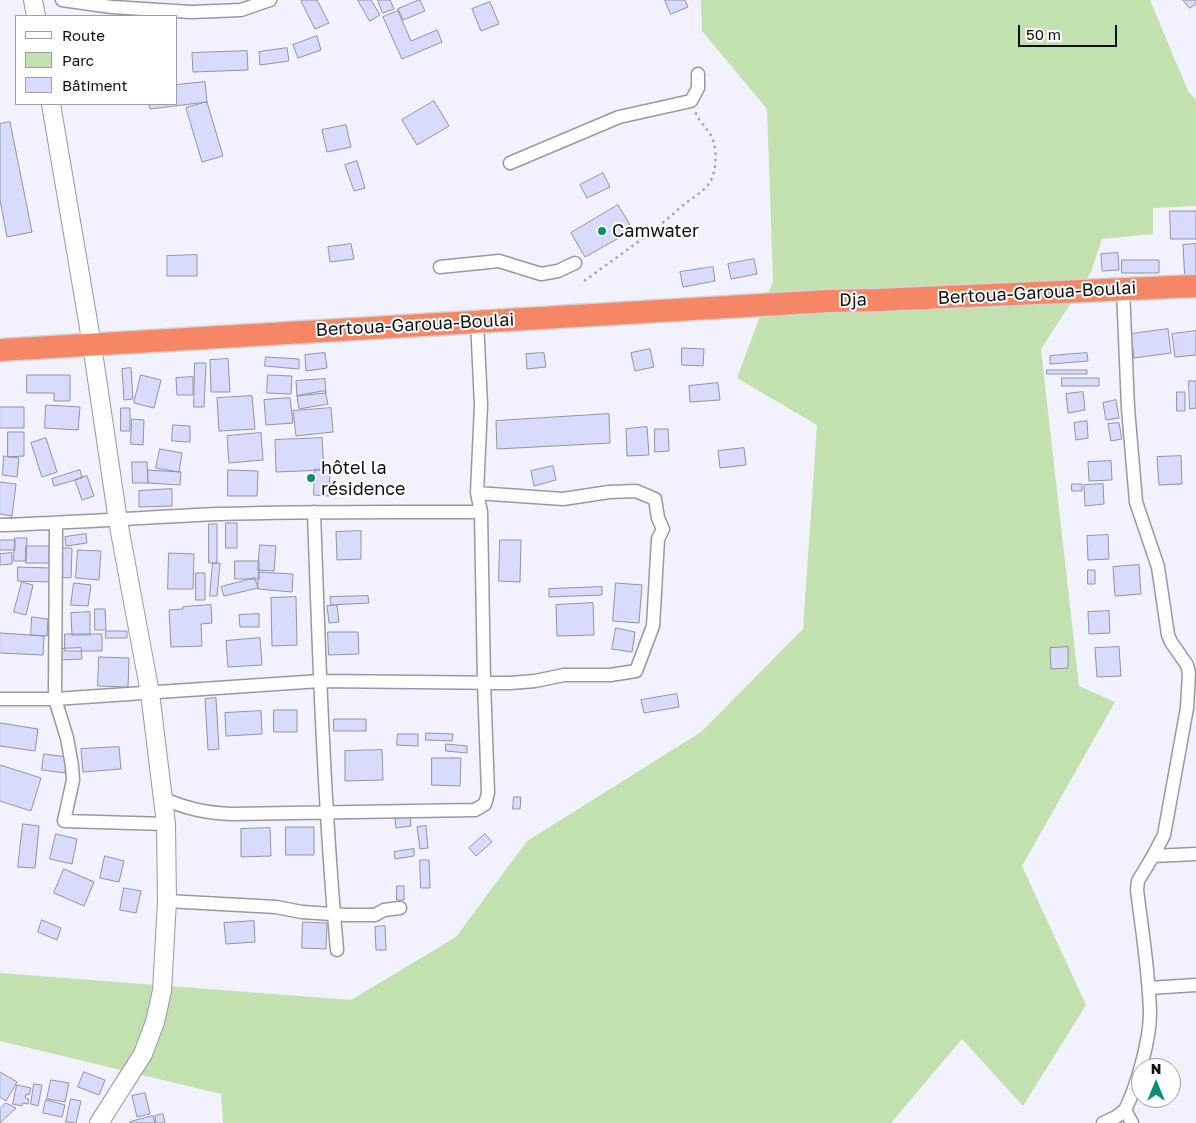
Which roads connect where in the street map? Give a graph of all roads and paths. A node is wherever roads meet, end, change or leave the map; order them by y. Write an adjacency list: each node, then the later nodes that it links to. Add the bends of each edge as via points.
1 (33, 0): 5 (street)
2 (62, 0): 4 (street, via 191,12)
3 (270, 0): 4 (street)
4 (243, 5)
5 (36, 15)
6 (698, 74): 7 (street, via 698,88)
7 (691, 100): 9 (street, via 619,117); 12 (path, via 697,118 712,136 715,156 711,180 635,246)
8 (51, 105): 18 (street)
9 (510, 163)
10 (575, 263): 11 (street, via 541,274 499,261)
11 (440, 267)
12 (584, 281)
13 (1196, 286): 14 (highway, Bertoua-Garoua-Boulai)
14 (1123, 289): 15 (highway, Bertoua-Garoua-Boulai); 35 (street, via 1136,502 1158,566 1168,635 1189,673 1187,708 1164,835)
15 (878, 300): 16 (highway, Dja)
16 (829, 301): 17 (highway, Bertoua-Garoua-Boulai)
17 (476, 321): 18 (highway, Bertoua-Garoua-Boulai); 20 (street, via 481,405)
18 (92, 345): 19 (highway, Bertoua-Garoua-Boulai); 23 (street)
19 (0, 350)
20 (476, 493): 22 (street); 27 (street, via 563,500 636,491 654,499 663,529 658,539 652,626 636,671 610,675 564,675 536,681)
21 (314, 512): 22 (street); 23 (street); 26 (street)
22 (481, 512): 27 (street)
23 (118, 521): 24 (street); 28 (street)
24 (56, 524): 25 (street); 30 (street)
25 (0, 525)
26 (320, 681): 27 (street); 28 (street); 32 (street)
27 (484, 682): 32 (street, via 486,804 475,810)
28 (150, 693): 30 (street); 31 (street)
29 (0, 699): 30 (street)
30 (55, 699): 33 (street, via 72,766 73,780 64,820)
31 (164, 799): 32 (street, via 208,813); 33 (street)
32 (326, 813): 38 (street)
33 (166, 824): 36 (street)
34 (1196, 854): 35 (street)
35 (1153, 856): 41 (street, via 1138,881 1137,890)
36 (167, 901): 38 (street); 43 (street, via 162,991 155,1022 143,1054)
37 (400, 908): 38 (street, via 375,915)
38 (334, 914): 39 (street)
39 (337, 950)
40 (1196, 985): 41 (street)
41 (1148, 988): 42 (street, via 1150,1015 1142,1062)
42 (1125, 1110): 44 (street); 45 (street)
43 (99, 1123)
44 (1103, 1123)
45 (1132, 1123)

